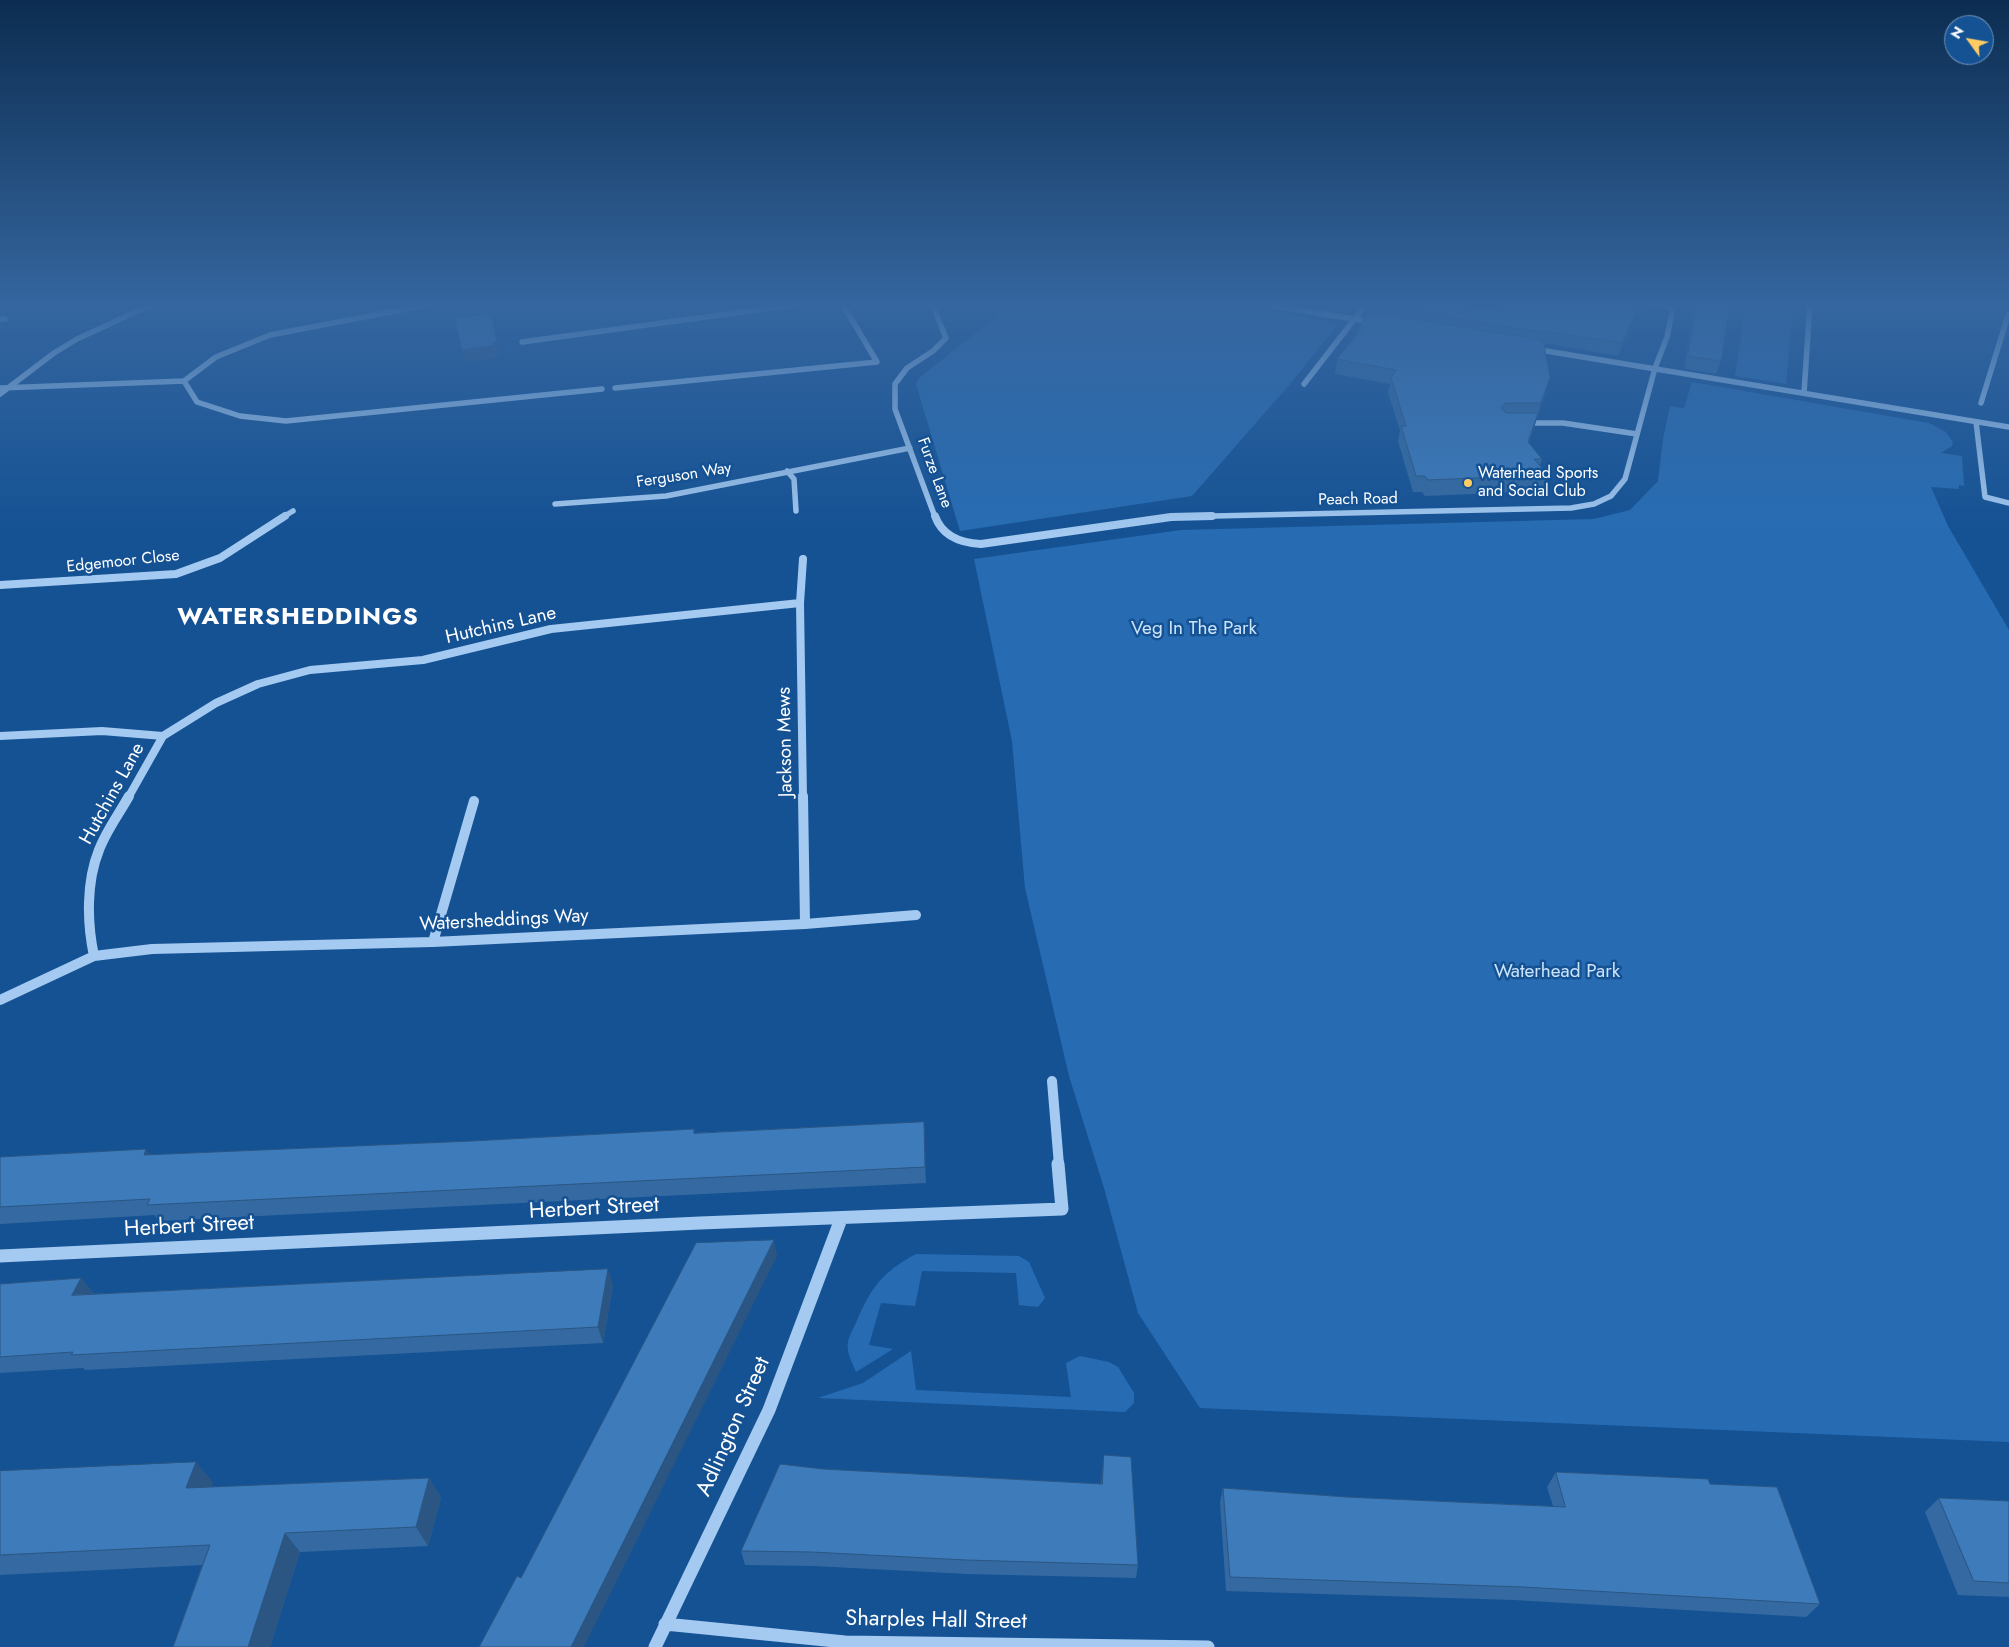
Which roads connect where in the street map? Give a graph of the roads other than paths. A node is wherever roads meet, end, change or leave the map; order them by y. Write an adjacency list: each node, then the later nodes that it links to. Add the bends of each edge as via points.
1 (19, 380): 12 (street)
2 (697, 380): 13 (street)
3 (898, 380): 22 (street, Furze Lane, via 895,384 895,408)
4 (1307, 380): 10 (street)
5 (1652, 380): 21 (street, Peach Road)
6 (1726, 380): 15 (street)
7 (1805, 380): 15 (street)
8 (1988, 380): 17 (street)
9 (184, 381): 12 (street); 14 (street, via 197,402 240,416 286,421)
10 (1304, 384)
11 (0, 388): 12 (street)
12 (9, 388): 16 (street)
13 (615, 388)
14 (602, 389)
15 (1804, 393): 18 (street)
16 (0, 394)
17 (1981, 403)
18 (1976, 422): 20 (street); 24 (street, via 1985,497)
19 (1514, 423): 21 (street, via 1562,423)
20 (2009, 427)
21 (1637, 434): 28 (street, Peach Road, via 1625,480 1617,490 1594,504 1572,508 1171,517)
22 (910, 448): 23 (street, Ferguson Way); 28 (street, Furze Lane, via 943,532 950,538)
23 (787, 471): 25 (street, Ferguson Way, via 666,496); 26 (street, via 794,480)
24 (2009, 503)
25 (555, 504)
26 (796, 510)
27 (293, 511): 30 (street, Edgemoor Close, via 220,558 176,574)
28 (969, 544)
29 (803, 559): 31 (street, Jackson Mews)
30 (0, 585)
31 (800, 603): 33 (street, Hutchins Lane, via 551,629 423,660 310,670 258,684 216,703); 36 (street, Jackson Mews)
32 (0, 736): 33 (street, via 90,731)
33 (163, 736): 38 (street, Hutchins Lane, via 99,849 90,878)
34 (474, 801): 37 (street)
35 (916, 915): 36 (street, Watersheddings Way)
36 (804, 924): 37 (street, Watersheddings Way)
37 (433, 942): 38 (street, Watersheddings Way, via 152,950)
38 (94, 956): 39 (street, Watersheddings Way)
39 (0, 1000)
40 (1052, 1081): 41 (street, Herbert Street, via 1062,1209)
41 (841, 1219): 42 (street, Herbert Street); 43 (street, Adlington Street, via 769,1410)
42 (0, 1256)
43 (665, 1624): 44 (street, Adlington Street); 45 (street, Sharples Hall Street, via 845,1642)
44 (655, 1647)
45 (1208, 1647)

